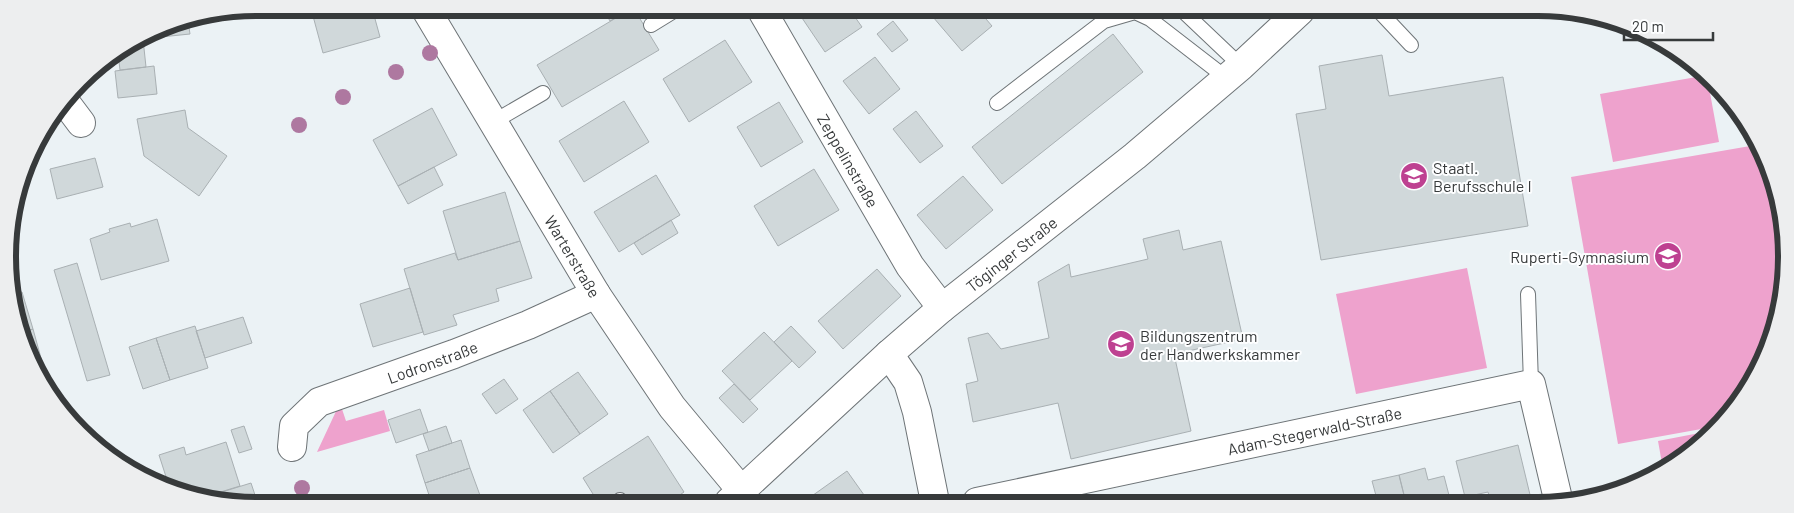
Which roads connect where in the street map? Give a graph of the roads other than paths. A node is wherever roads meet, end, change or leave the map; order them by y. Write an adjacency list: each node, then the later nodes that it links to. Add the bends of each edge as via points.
1 (430, 16): 14 (street, Warterstraße)
2 (665, 16): 9 (lane)
3 (765, 16): 17 (street, Zeppelinstraße, via 910,266)
4 (1121, 16): 13 (lane, via 1104,21)
5 (1144, 16): 11 (lane, via 1216,70)
6 (1187, 16): 11 (lane)
7 (1295, 16): 11 (street, Töginger Straße)
8 (1383, 16): 10 (lane)
9 (651, 25)
10 (1411, 45)
11 (1233, 73): 17 (street, Töginger Straße, via 1135,156)
12 (543, 93): 14 (lane)
13 (997, 103)
14 (493, 122): 15 (street, Warterstraße)
15 (596, 294): 20 (street, Lodronstraße, via 454,354 319,402 294,426); 21 (street, Warterstraße)
16 (1528, 294): 19 (lane)
17 (942, 308): 18 (street, Töginger Straße)
18 (889, 354): 21 (street, Töginger Straße); 23 (street, via 908,382)
19 (1531, 384): 22 (street); 24 (street, Adam-Stegerwald-Straße)
20 (292, 447)
21 (735, 496)
22 (1557, 496)
23 (935, 497)
24 (1000, 497)

